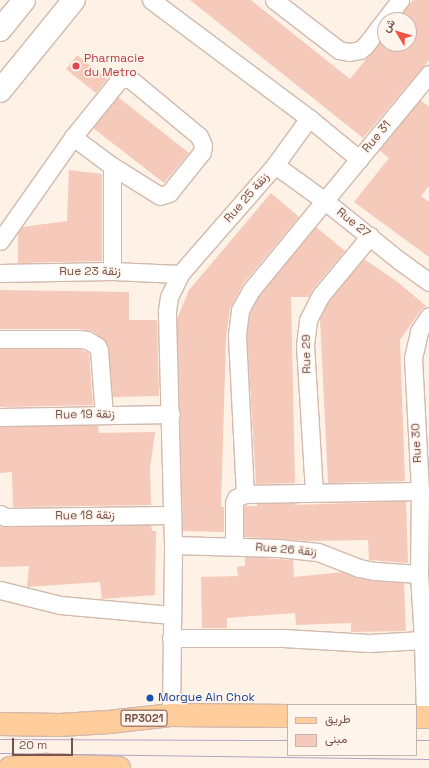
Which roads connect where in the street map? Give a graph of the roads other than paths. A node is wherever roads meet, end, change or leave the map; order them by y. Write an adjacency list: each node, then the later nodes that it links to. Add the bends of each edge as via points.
1 (24, 0): 6 (main road)
2 (74, 0): 8 (main road)
3 (151, 0): 9 (street)
4 (274, 0): 5 (street, via 343,52 354,52 365,46)
5 (393, 2)
6 (0, 30)
7 (427, 80): 11 (street, Rue 31)
8 (0, 91)
9 (309, 118): 11 (street); 12 (street, Rue 25 زنقة)
10 (73, 137): 13 (street); 13 (street, via 123,78 130,79 203,141 202,152 169,194 160,196); 16 (street)
11 (359, 159): 14 (street, Rue 31)
12 (275, 165): 14 (street, Rue 27); 19 (street, Rue 25 زنقة)
13 (112, 166): 17 (street)
14 (325, 200): 15 (street, Rue 27); 28 (street, Rue 31, via 251,290 240,310 237,335)
15 (370, 236): 20 (street, Rue 27); 27 (street, Rue 29, via 321,295 308,320 305,345)
16 (0, 241)
17 (112, 271): 18 (street, Rue 23 زنقة); 19 (street, Rue 23 زنقة)
18 (0, 273)
19 (180, 274): 23 (street, Rue 25 زنقة, via 169,297 167,311)
20 (429, 282)
21 (429, 316): 26 (street, Rue 30, via 419,331 413,358)
22 (0, 340): 24 (street, via 87,340 97,346)
23 (171, 414): 24 (street, Rue 19 زنقة); 30 (street, Rue 25 زنقة)
24 (104, 415): 25 (street, Rue 19 زنقة)
25 (0, 417)
26 (420, 491): 27 (street); 33 (street, Rue 30)
27 (314, 492): 28 (street)
28 (245, 494): 32 (street, via 236,498 234,503)
29 (0, 514): 30 (street, Rue 18 زنقة, via 5,517)
30 (171, 515): 31 (street, Rue 25 زنقة)
31 (173, 545): 32 (street, Rue 26 زنقة); 35 (street, Rue 25 زنقة)
32 (234, 546): 33 (street, Rue 26 زنقة, via 318,552 359,568)
33 (420, 574): 37 (street, Rue 30)
34 (0, 590): 35 (street, via 60,605)
35 (172, 615): 36 (street, Rue 25 زنقة)
36 (171, 638): 37 (street, via 283,638 369,643); 38 (street, Rue 25 زنقة)
37 (423, 640): 40 (street, Rue 30)
38 (171, 715): 39 (main road, RP3021); 41 (main road, RP3021, via 60,725)
39 (287, 716)
40 (423, 717)
41 (0, 724)
42 (10, 768): 43 (main road, via 48,765)
43 (119, 768)

